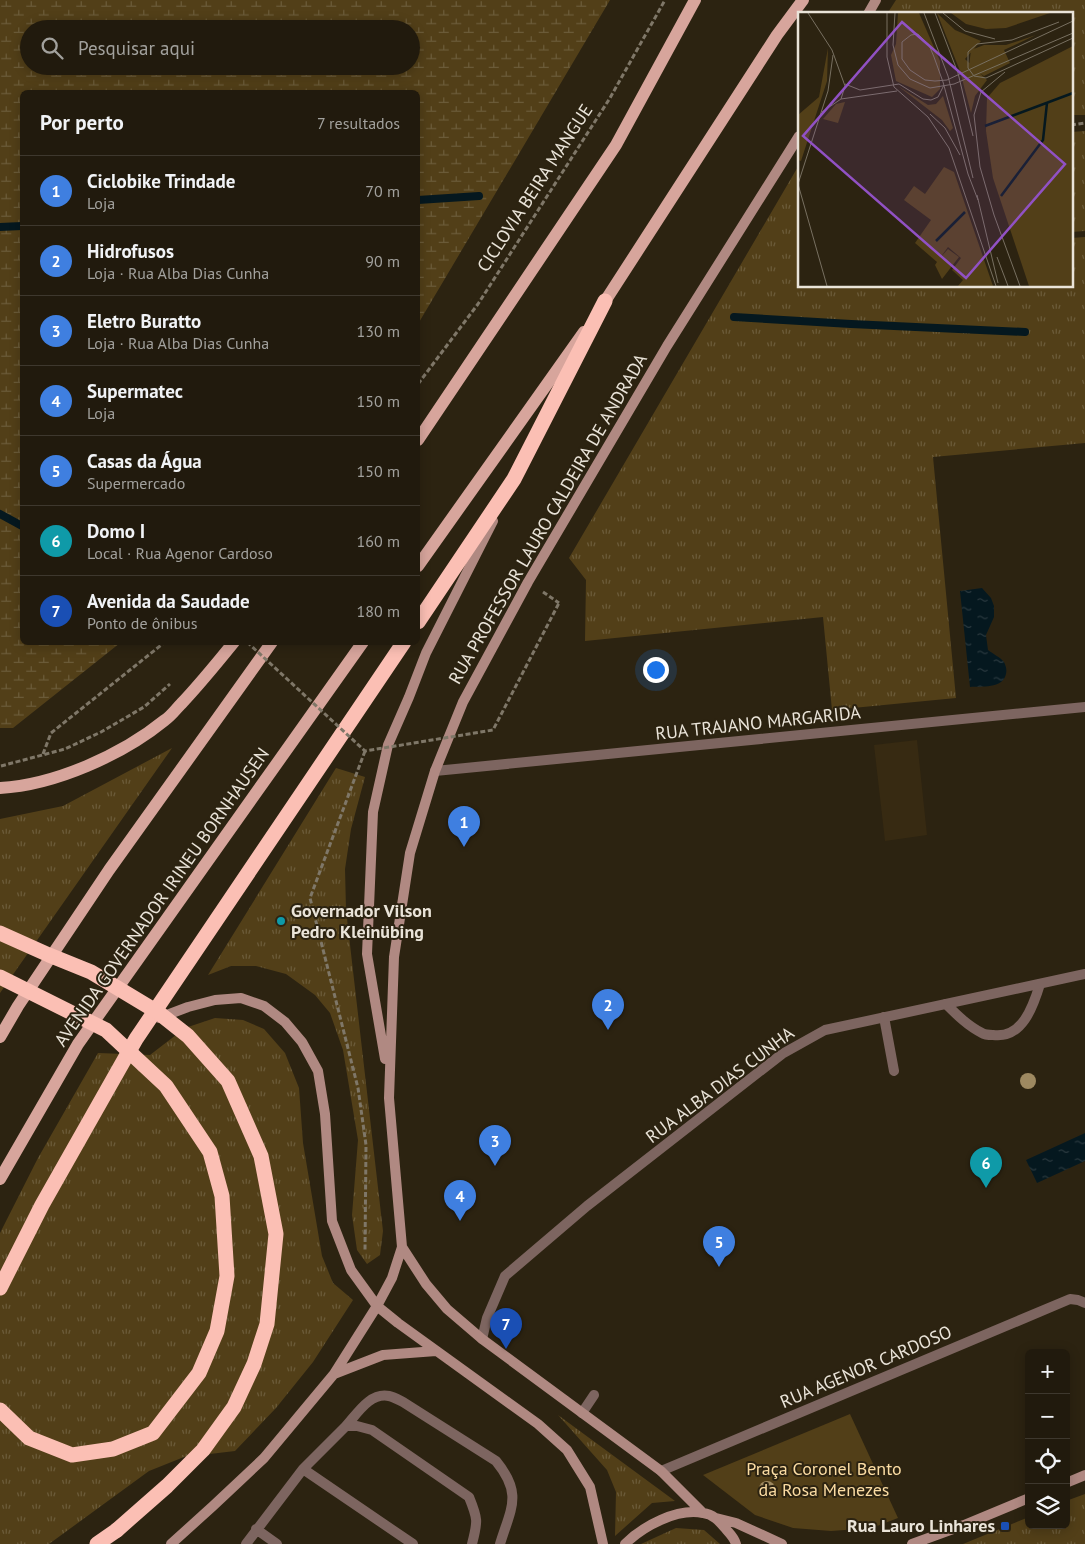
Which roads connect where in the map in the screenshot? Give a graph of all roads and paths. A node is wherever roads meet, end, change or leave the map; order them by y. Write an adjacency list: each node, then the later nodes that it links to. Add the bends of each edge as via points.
1 (665, 0): 12 (path, CICLOVIA BEIRA MANGUE, via 610,98 478,304)
2 (695, 0): 13 (main road, via 616,145)
3 (794, 0): 7 (main road)
4 (803, 0): 7 (main road)
5 (876, 0): 6 (main road)
6 (869, 12)
7 (776, 35): 11 (main road)
8 (1085, 123): 9 (path)
9 (1072, 125)
10 (798, 138): 29 (main road, RUA PROFESSOR LAURO CALDEIRA DE ANDRADA, via 667,346 528,582 462,702)
11 (605, 301): 14 (highway); 15 (main road)
12 (420, 381)
13 (420, 437)
14 (514, 479): 17 (highway); 40 (main road, via 426,653 388,745 372,812 367,954)
15 (420, 563)
16 (559, 604): 26 (path, bridge, via 493,730)
17 (420, 619)
18 (161, 645): 27 (path, via 51,733)
19 (232, 645): 30 (main road, via 166,720 135,741 96,763 57,777)
20 (250, 645): 26 (path, bridge)
21 (270, 645): 38 (main road, via 109,870)
22 (361, 645): 41 (main road, AVENIDA GOVERNADOR IRINEU BORNHAUSEN, via 78,1044)
23 (402, 645): 37 (highway)
24 (171, 684): 27 (path, via 144,707 101,732 65,749)
25 (1085, 707): 29 (street, RUA TRAJANO MARGARIDA)
26 (365, 751): 43 (path, via 310,898 358,1088 366,1145)
27 (43, 755): 28 (path)
28 (0, 766)
29 (435, 771): 40 (main road, RUA PROFESSOR LAURO CALDEIRA DE ANDRADA, via 410,853 394,957)
30 (0, 788)
31 (0, 933): 62 (highway, bridge, via 91,972 159,1013 188,1036 228,1081 261,1156 276,1234 267,1324 254,1364 234,1407 204,1450 117,1530)
32 (1085, 974): 34 (street, RUA ALBA DIAS CUNHA)
33 (0, 977): 51 (highway, bridge, via 106,1030 166,1086 210,1152 222,1196 227,1276 217,1331 199,1373 152,1433 112,1449 72,1455 29,1438)
34 (1040, 984): 35 (street, RUA ALBA DIAS CUNHA); 35 (street, via 1021,1026 1002,1036 984,1034 965,1023)
35 (946, 1004): 36 (street, RUA ALBA DIAS CUNHA)
36 (884, 1017): 39 (street); 47 (street, RUA ALBA DIAS CUNHA, via 825,1030 782,1054 586,1206 505,1276 487,1318)
37 (146, 1023): 44 (highway, via 42,1205); 46 (main road, via 188,1007 241,998 264,1006 286,1022 318,1071 325,1114 332,1221 351,1270)
38 (0, 1037)
39 (894, 1071)
40 (389, 1080): 42 (main road, RUA PROFESSOR LAURO CALDEIRA DE ANDRADA)
41 (0, 1179)
42 (402, 1247): 46 (main road, via 392,1278); 47 (main road, via 436,1297)
43 (365, 1250)
44 (0, 1288)
45 (1085, 1303): 55 (street, RUA AGENOR CARDOSO, via 1070,1299)
46 (377, 1306): 48 (main road); 49 (main road)
47 (482, 1339): 52 (main road)
48 (436, 1351): 49 (main road, via 383,1355); 69 (main road, via 538,1424 567,1450 590,1486)
49 (334, 1374): 63 (main road, via 264,1458)
50 (594, 1395): 52 (street)
51 (0, 1410)
52 (582, 1413): 55 (main road)
53 (346, 1426): 54 (street); 67 (street, via 372,1430 469,1497 477,1525); 68 (street, via 371,1399 388,1395 496,1461 504,1470 513,1499)
54 (303, 1469): 61 (street); 66 (street)
55 (661, 1471): 59 (main road)
56 (1085, 1475): 57 (main road)
57 (1070, 1481)
58 (1025, 1500): 73 (main road)
59 (703, 1512): 60 (main road); 70 (main road, via 678,1513 636,1534)
60 (716, 1518): 71 (main road); 72 (main road, via 736,1523)
61 (256, 1529): 64 (street); 65 (street)
62 (97, 1544)
63 (171, 1544)
64 (246, 1544)
65 (277, 1544)
66 (413, 1544)
67 (472, 1544)
68 (500, 1544)
69 (603, 1544)
70 (625, 1544)
71 (736, 1544)
72 (782, 1544)
73 (912, 1544)

